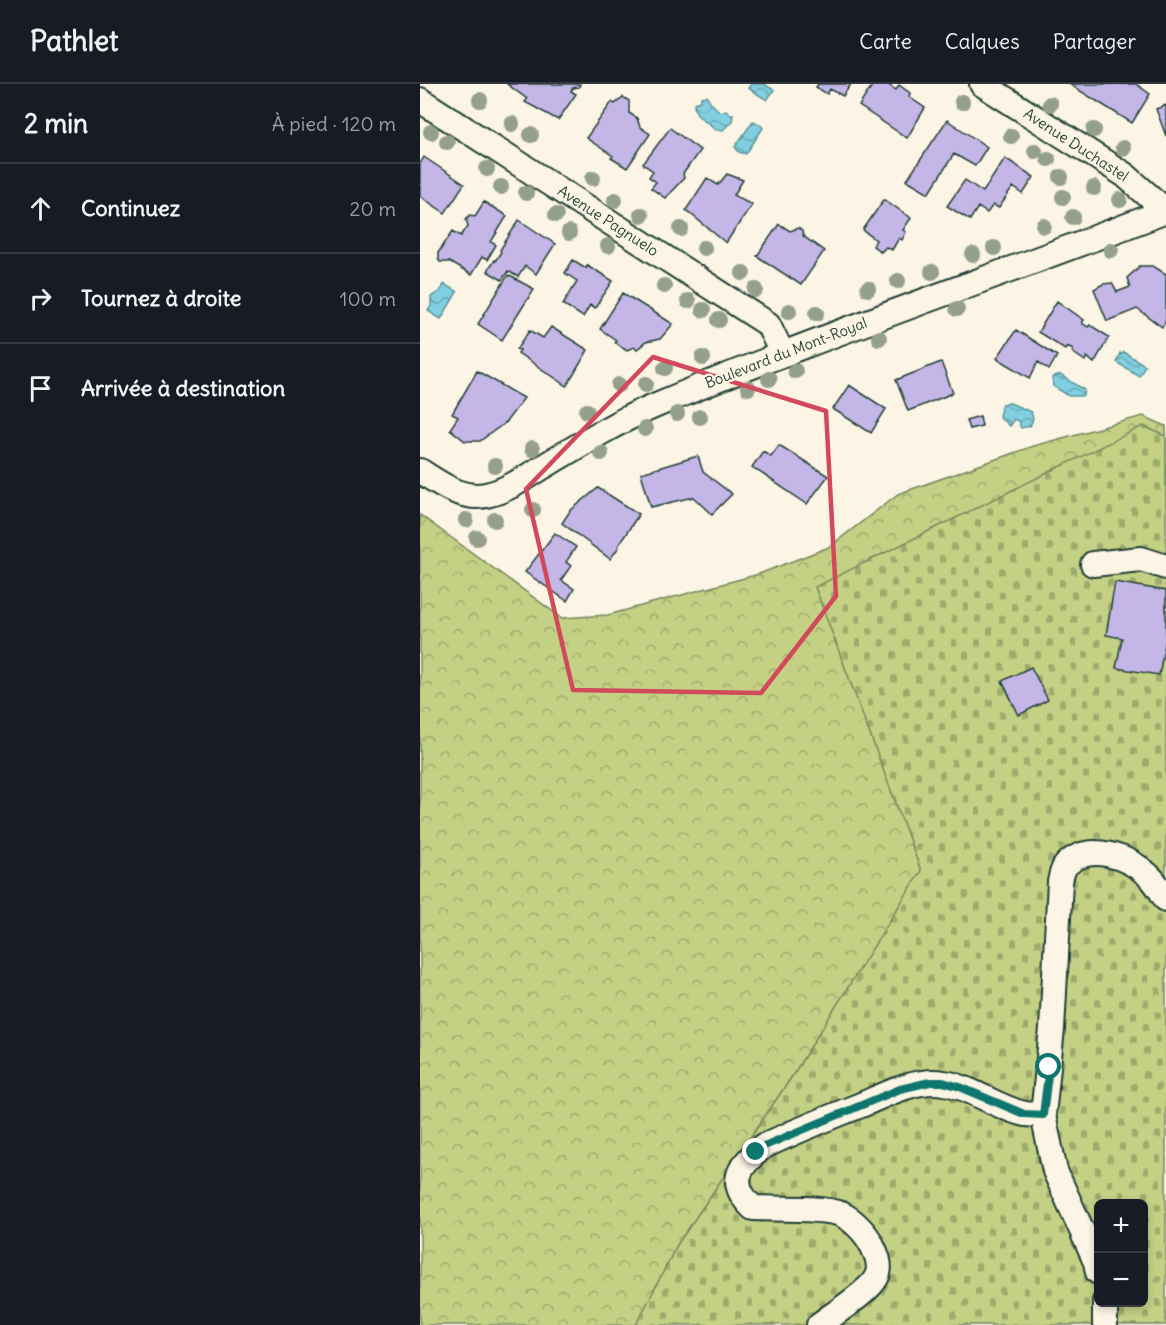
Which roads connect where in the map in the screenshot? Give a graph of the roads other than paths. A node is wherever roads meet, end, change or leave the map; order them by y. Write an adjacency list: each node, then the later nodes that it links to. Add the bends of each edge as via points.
1 (982, 84): 3 (street, Avenue Duchastel, via 1125,175)
2 (420, 100): 4 (street, Avenue Pagnuelo, via 768,324)
3 (1166, 211): 4 (street, Boulevard du Mont-Royal)
4 (782, 353): 5 (street, Boulevard du Mont-Royal, via 613,425 489,495 466,496)
5 (420, 471)
6 (1093, 564): 7 (street, via 1141,559)
7 (1166, 567)
8 (1166, 899): 9 (street, via 1152,878 1123,858 1103,853 1081,855 1065,865 1057,905 1053,1029)
9 (1043, 1115): 10 (street, via 1055,1171); 12 (street, via 1024,1114 960,1087 930,1082 900,1089 756,1152 740,1171 737,1187 753,1208 842,1215 859,1227 877,1255 877,1277)
10 (1094, 1258)
11 (1105, 1307): 13 (street)
12 (819, 1325)
13 (1105, 1325)

